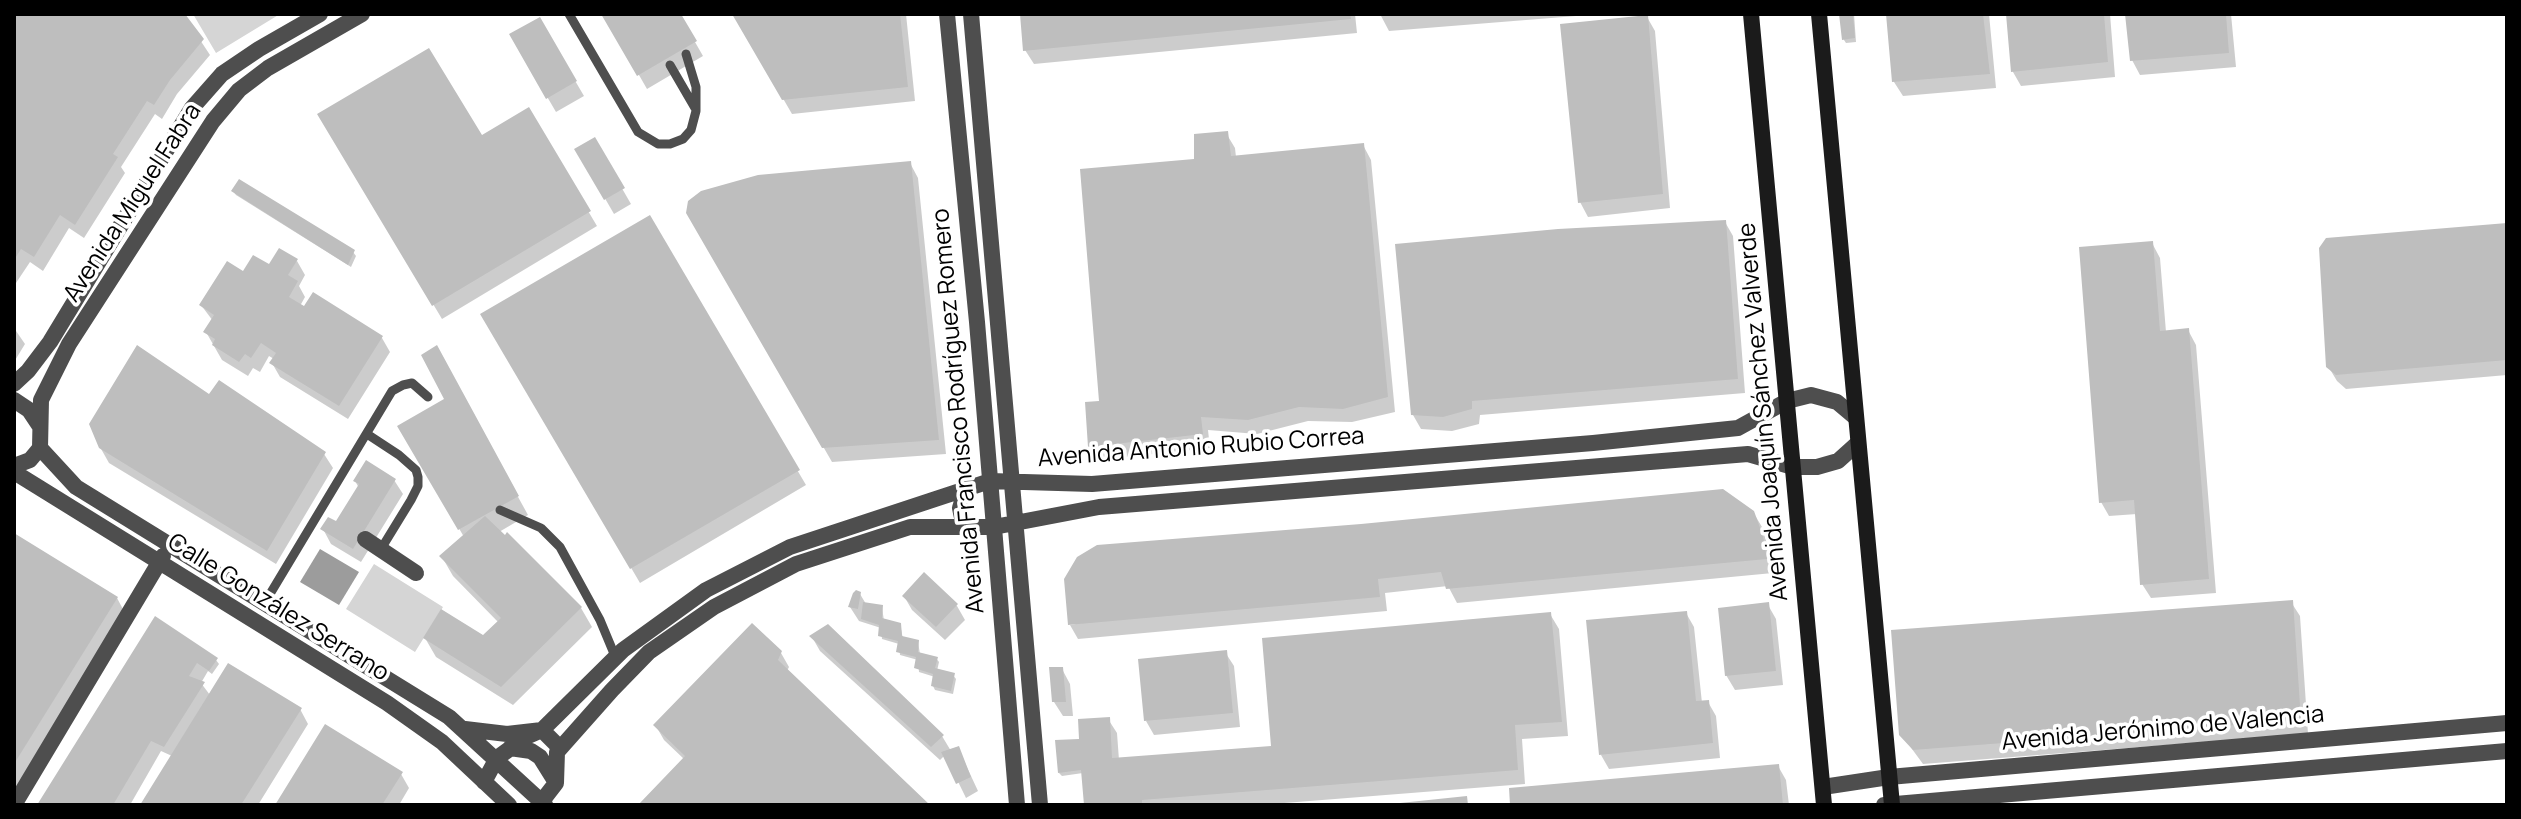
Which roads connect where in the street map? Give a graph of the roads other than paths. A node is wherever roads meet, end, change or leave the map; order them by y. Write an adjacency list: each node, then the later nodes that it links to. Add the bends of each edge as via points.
1 (320, 14): 11 (street, Avenida Miguel Fabra, via 222,74 192,108 50,342)
2 (362, 14): 16 (street, Avenida Miguel Fabra, via 268,68 239,90 213,121 69,344 41,400)
3 (569, 14): 10 (lane, via 630,120 647,139 658,144 683,139)
4 (947, 14): 22 (street, Avenida Francisco Rodríguez Romero)
5 (971, 14): 23 (street, Avenida Francisco Rodríguez Romero)
6 (1751, 14): 14 (main road, Avenida Joaquín Sánchez Valverde)
7 (1819, 14): 15 (main road)
8 (686, 54): 10 (lane, via 696,87)
9 (670, 65): 10 (lane)
10 (696, 111)
11 (14, 384)
12 (428, 397): 17 (lane, via 412,383 392,391)
13 (14, 400): 16 (street)
14 (1787, 401): 15 (street, Avenida Antonio Rubio Correa, via 1811,395 1824,398); 20 (main road, Avenida Joaquín Sánchez Valverde); 24 (street, Avenida Antonio Rubio Correa, via 1738,428 1107,483)
15 (1856, 418): 18 (main road)
16 (39, 425): 19 (street, Avenida Miguel Fabra)
17 (367, 434): 37 (lane, via 399,455 418,477 411,500); 40 (lane)
18 (1858, 443): 20 (street, Avenida Antonio Rubio Correa, via 1838,461); 49 (main road)
19 (40, 448): 21 (street); 35 (street, Calle González Serrano, via 76,487)
20 (1793, 467): 29 (street, Avenida Antonio Rubio Correa, via 1748,454 1099,507); 52 (main road, Avenida Joaquín Sánchez Valverde)
21 (14, 469): 25 (street, Calle González Serrano)
22 (990, 481): 23 (street, Avenida Antonio Rubio Correa); 26 (street, Avenida Antonio Rubio Correa); 32 (street, Avenida Francisco Rodríguez Romero)
23 (1012, 483): 24 (street, Avenida Antonio Rubio Correa); 30 (street, Avenida Francisco Rodríguez Romero)
24 (1045, 483): 29 (street, via 1052,502)
25 (34, 485): 27 (street); 38 (street, Calle González Serrano)
26 (966, 489): 31 (street, Avenida Francisco Rodríguez Romero, via 960,508); 33 (street, Avenida Antonio Rubio Correa)
27 (14, 490)
28 (500, 510): 41 (lane, via 541,528 560,547)
29 (1049, 518): 30 (street, Avenida Antonio Rubio Correa)
30 (1016, 524): 32 (street, Avenida Antonio Rubio Correa); 57 (street, Avenida Francisco Rodríguez Romero)
31 (964, 527): 32 (street, Avenida Antonio Rubio Correa); 36 (street, Avenida Antonio Rubio Correa, via 910,527)
32 (994, 527): 56 (street, Avenida Francisco Rodríguez Romero)
33 (841, 529): 36 (street); 41 (street, Avenida Antonio Rubio Correa, via 790,547 706,590)
34 (365, 539): 37 (street)
35 (170, 545): 38 (street); 40 (street, Calle González Serrano)
36 (846, 548): 42 (street, Avenida Antonio Rubio Correa, via 796,564 714,607)
37 (381, 549): 39 (street)
38 (159, 563): 50 (street, Calle González Serrano, via 387,703 442,742); 55 (street)
39 (416, 573)
40 (264, 604): 44 (street, Calle González Serrano)
41 (619, 653): 42 (street); 45 (street, Avenida Antonio Rubio Correa)
42 (635, 666): 46 (street, Avenida Antonio Rubio Correa)
43 (2507, 723): 49 (street, Avenida Jerónimo de Valencia)
44 (465, 729): 45 (street, via 507,734); 48 (street, Calle González Serrano)
45 (542, 730): 46 (street); 48 (street, Avenida Antonio Rubio Correa)
46 (560, 748): 51 (street)
47 (2507, 751): 60 (street)
48 (497, 753): 50 (street); 51 (street, Calle González Serrano, via 531,751); 54 (street)
49 (1889, 777): 52 (street, Avenida Jerónimo de Valencia); 60 (main road)
50 (484, 782): 53 (street, Calle González Serrano)
51 (556, 783): 54 (street)
52 (1823, 787): 58 (main road, Avenida Joaquín Sánchez Valverde)
53 (507, 803)
54 (541, 804)
55 (14, 805)
56 (1017, 805)
57 (1040, 805)
58 (1824, 805)
59 (1884, 805): 60 (street)
60 (1892, 805)

